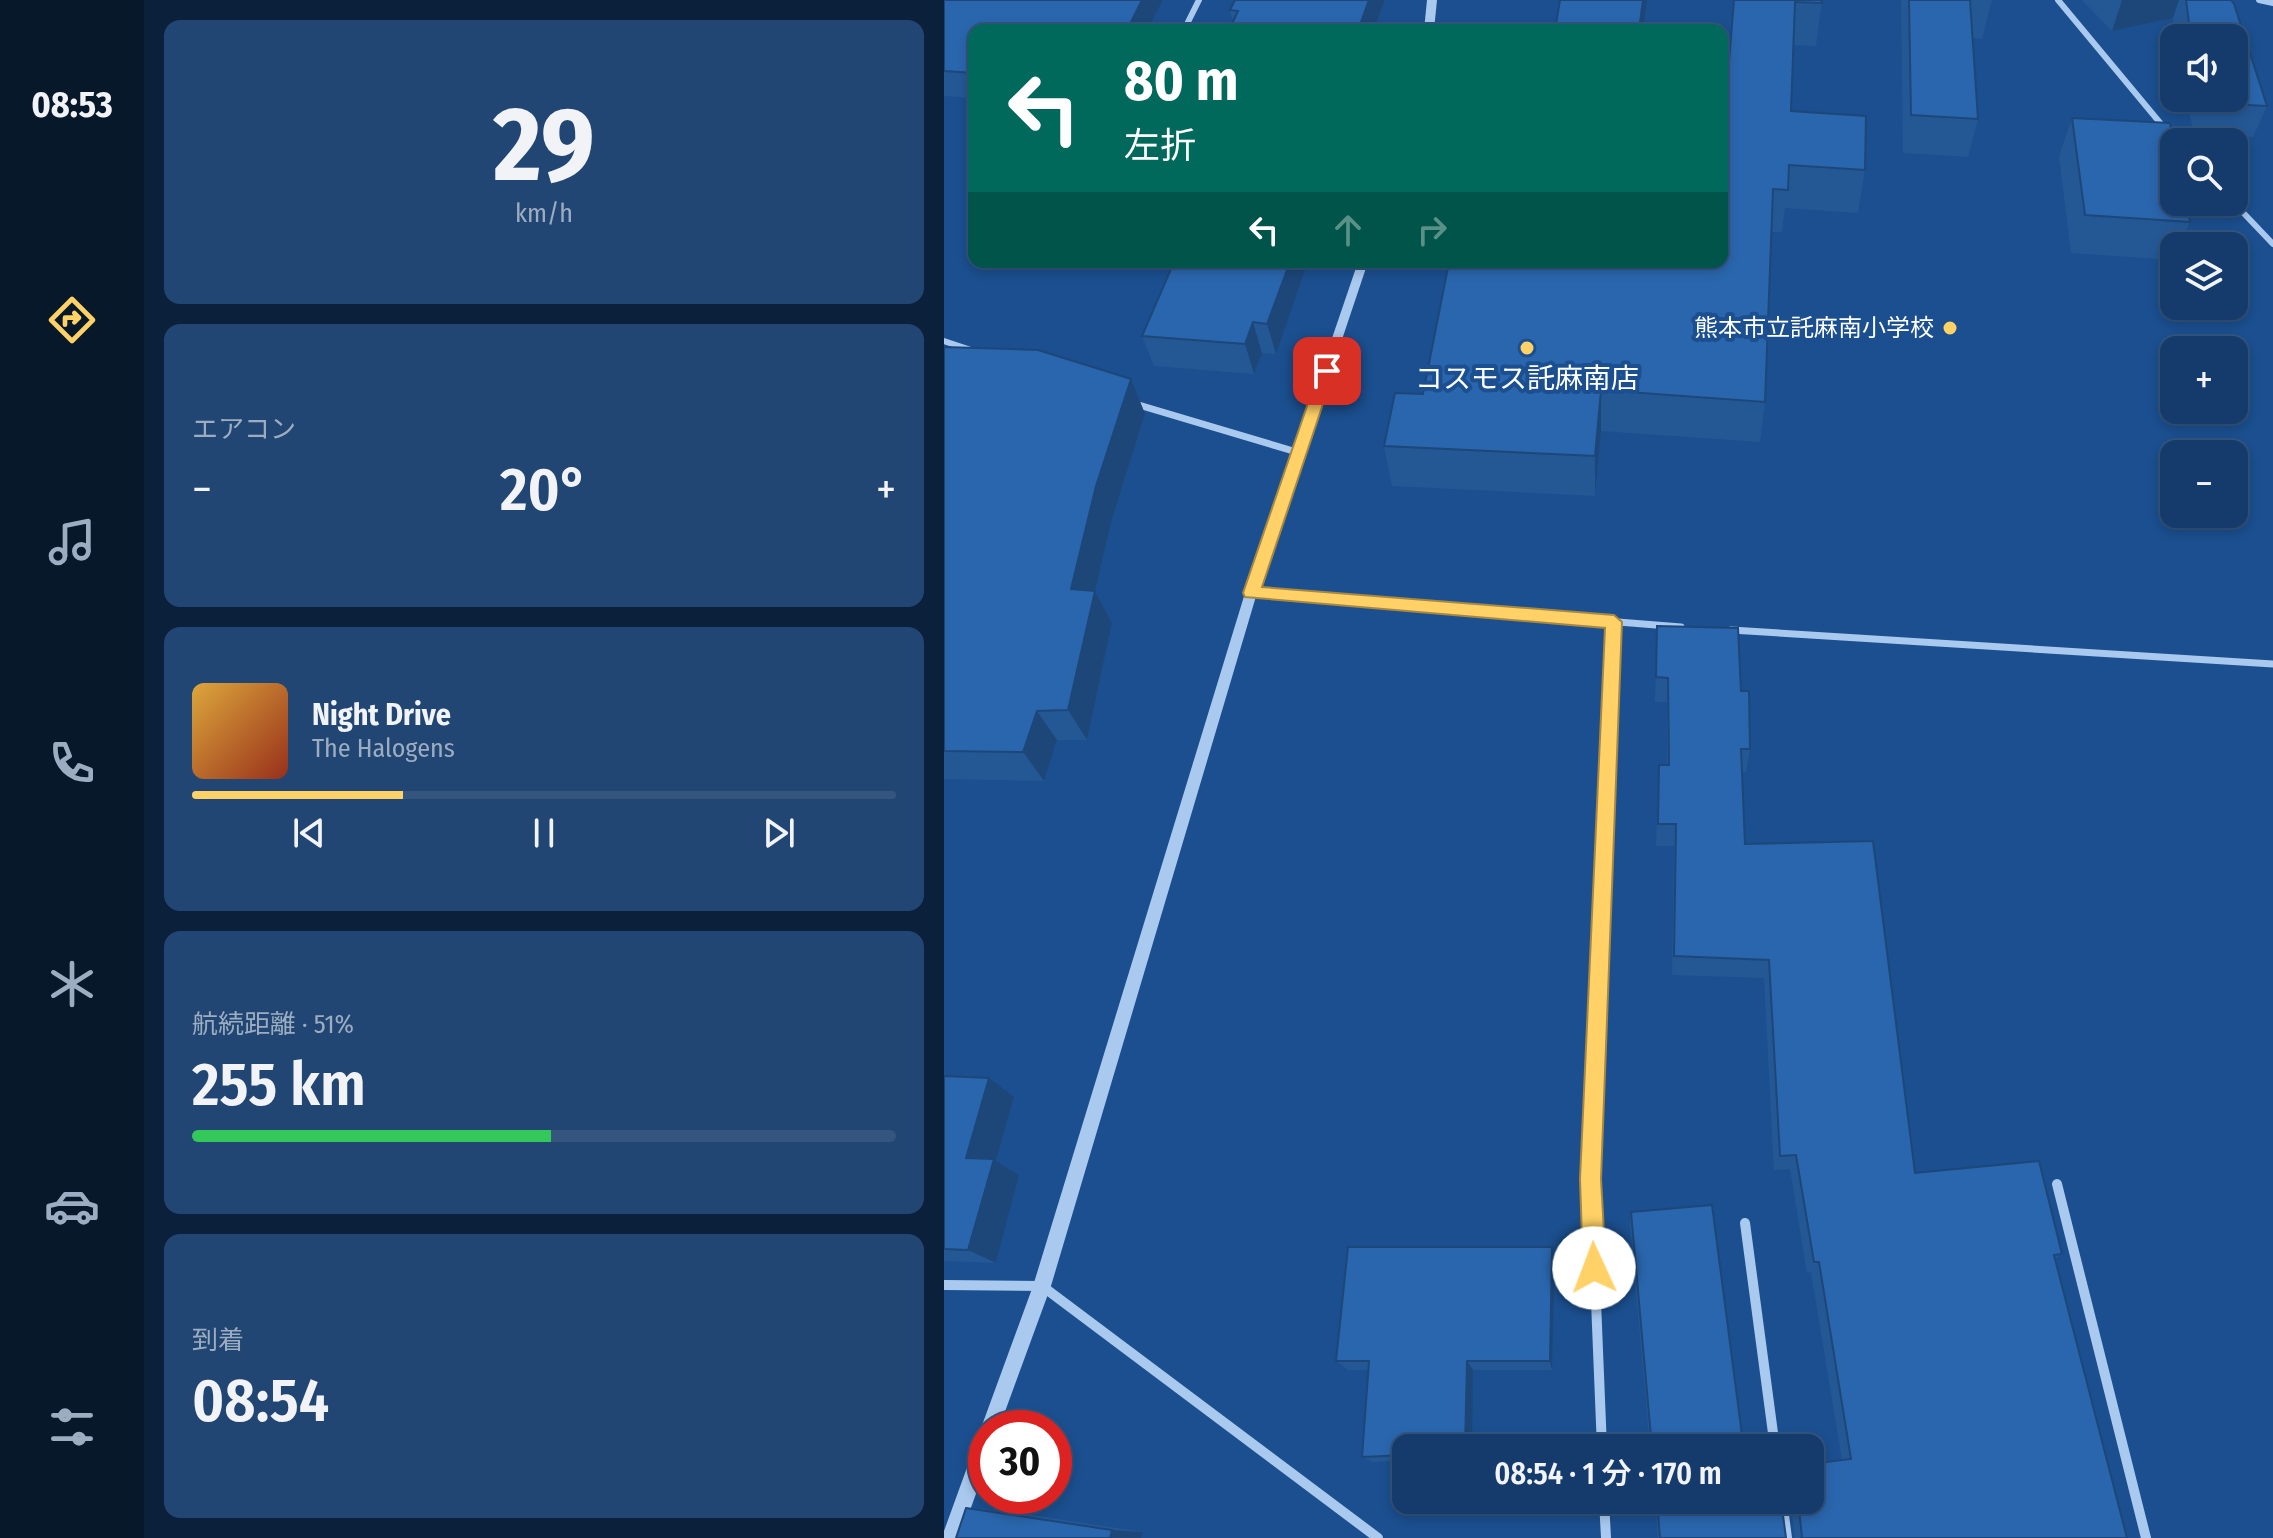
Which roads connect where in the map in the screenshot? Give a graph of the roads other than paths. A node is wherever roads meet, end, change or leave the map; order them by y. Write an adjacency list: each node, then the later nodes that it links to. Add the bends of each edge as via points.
1 (1199, 0): 6 (street)
2 (1432, 0): 7 (street)
3 (2058, 0): 8 (street)
4 (2259, 0): 5 (street)
5 (2273, 3)
6 (1187, 24)
7 (1430, 24)
8 (2164, 128)
9 (2246, 216): 10 (street)
10 (2273, 244)
11 (1361, 268): 15 (street)
12 (944, 341): 13 (street)
13 (987, 355)
14 (1116, 399): 15 (street)
15 (1300, 453): 16 (street)
16 (1251, 593): 17 (street); 24 (street)
17 (1614, 622): 18 (street); 26 (street, via 1591,1179)
18 (1692, 627)
19 (1724, 629): 20 (street)
20 (2273, 664)
21 (2057, 1184): 35 (street)
22 (1745, 1223): 27 (street)
23 (944, 1285): 24 (street)
24 (1042, 1286): 25 (street); 32 (street)
25 (997, 1410)
26 (1601, 1434)
27 (1773, 1434)
28 (968, 1490): 31 (street)
29 (1605, 1514): 33 (street)
30 (1784, 1514): 34 (street)
31 (951, 1538)
32 (1378, 1538)
33 (1606, 1538)
34 (1787, 1538)
35 (2146, 1538)

